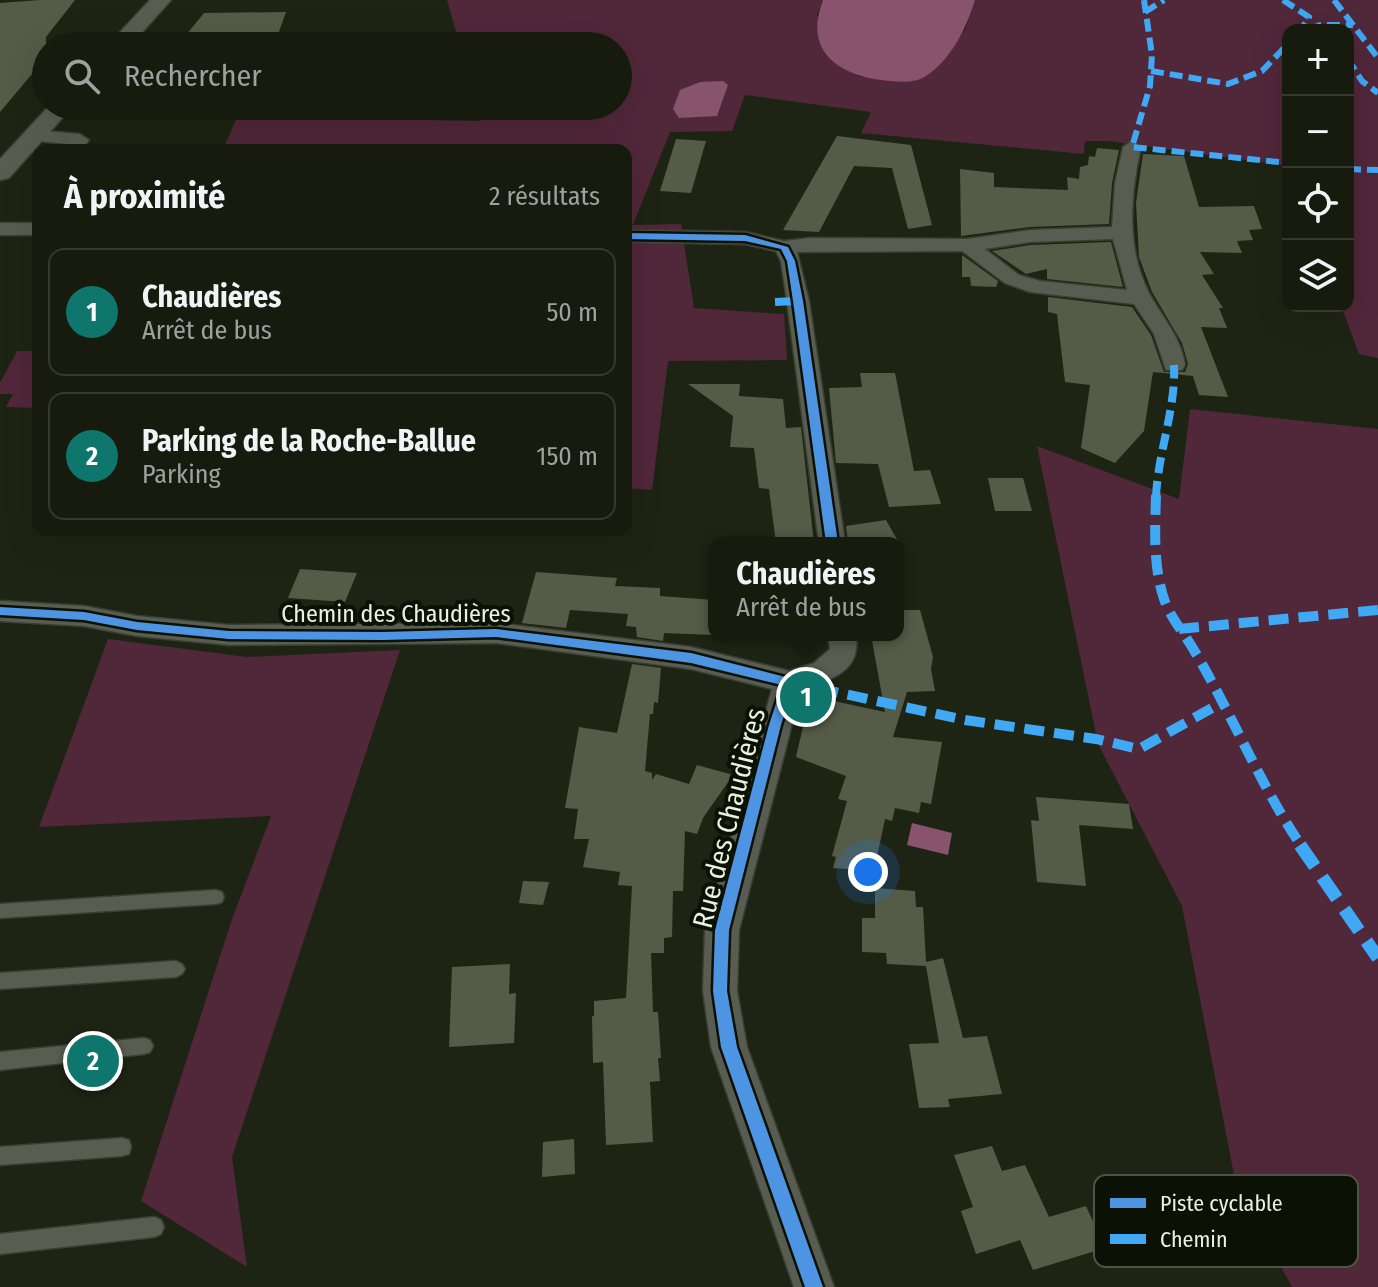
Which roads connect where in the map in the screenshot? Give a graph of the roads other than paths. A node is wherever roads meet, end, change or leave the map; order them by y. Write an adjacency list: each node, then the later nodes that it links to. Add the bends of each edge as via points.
1 (161, 0): 2 (street)
2 (131, 32)
3 (49, 120): 4 (street)
4 (34, 136): 5 (street, via 80,140); 7 (street)
5 (77, 144)
6 (1132, 147): 10 (street)
7 (0, 173)
8 (0, 229): 9 (street)
9 (32, 229)
10 (1122, 233): 12 (street, via 1030,236); 14 (street, via 1130,275)
11 (632, 236): 13 (street, via 745,238)
12 (967, 245): 13 (street); 14 (street, via 1012,279 1038,287)
13 (784, 247): 16 (street, via 798,301)
14 (1141, 298): 15 (street, via 1171,341)
15 (1174, 365)
16 (831, 537)
17 (0, 611): 19 (street, Chemin des Chaudières, via 229,635 496,633 691,658)
18 (843, 641): 19 (street, Rue des Chaudières, via 844,652 824,671)
19 (789, 682): 30 (street, Rue des Chaudières, via 722,930 720,991 729,1047)
20 (216, 897): 21 (lane)
21 (0, 911)
22 (176, 969): 23 (lane)
23 (0, 981)
24 (144, 1046): 25 (lane)
25 (0, 1061)
26 (122, 1147): 27 (lane)
27 (0, 1156)
28 (154, 1227): 29 (lane)
29 (0, 1244)
30 (814, 1287)

